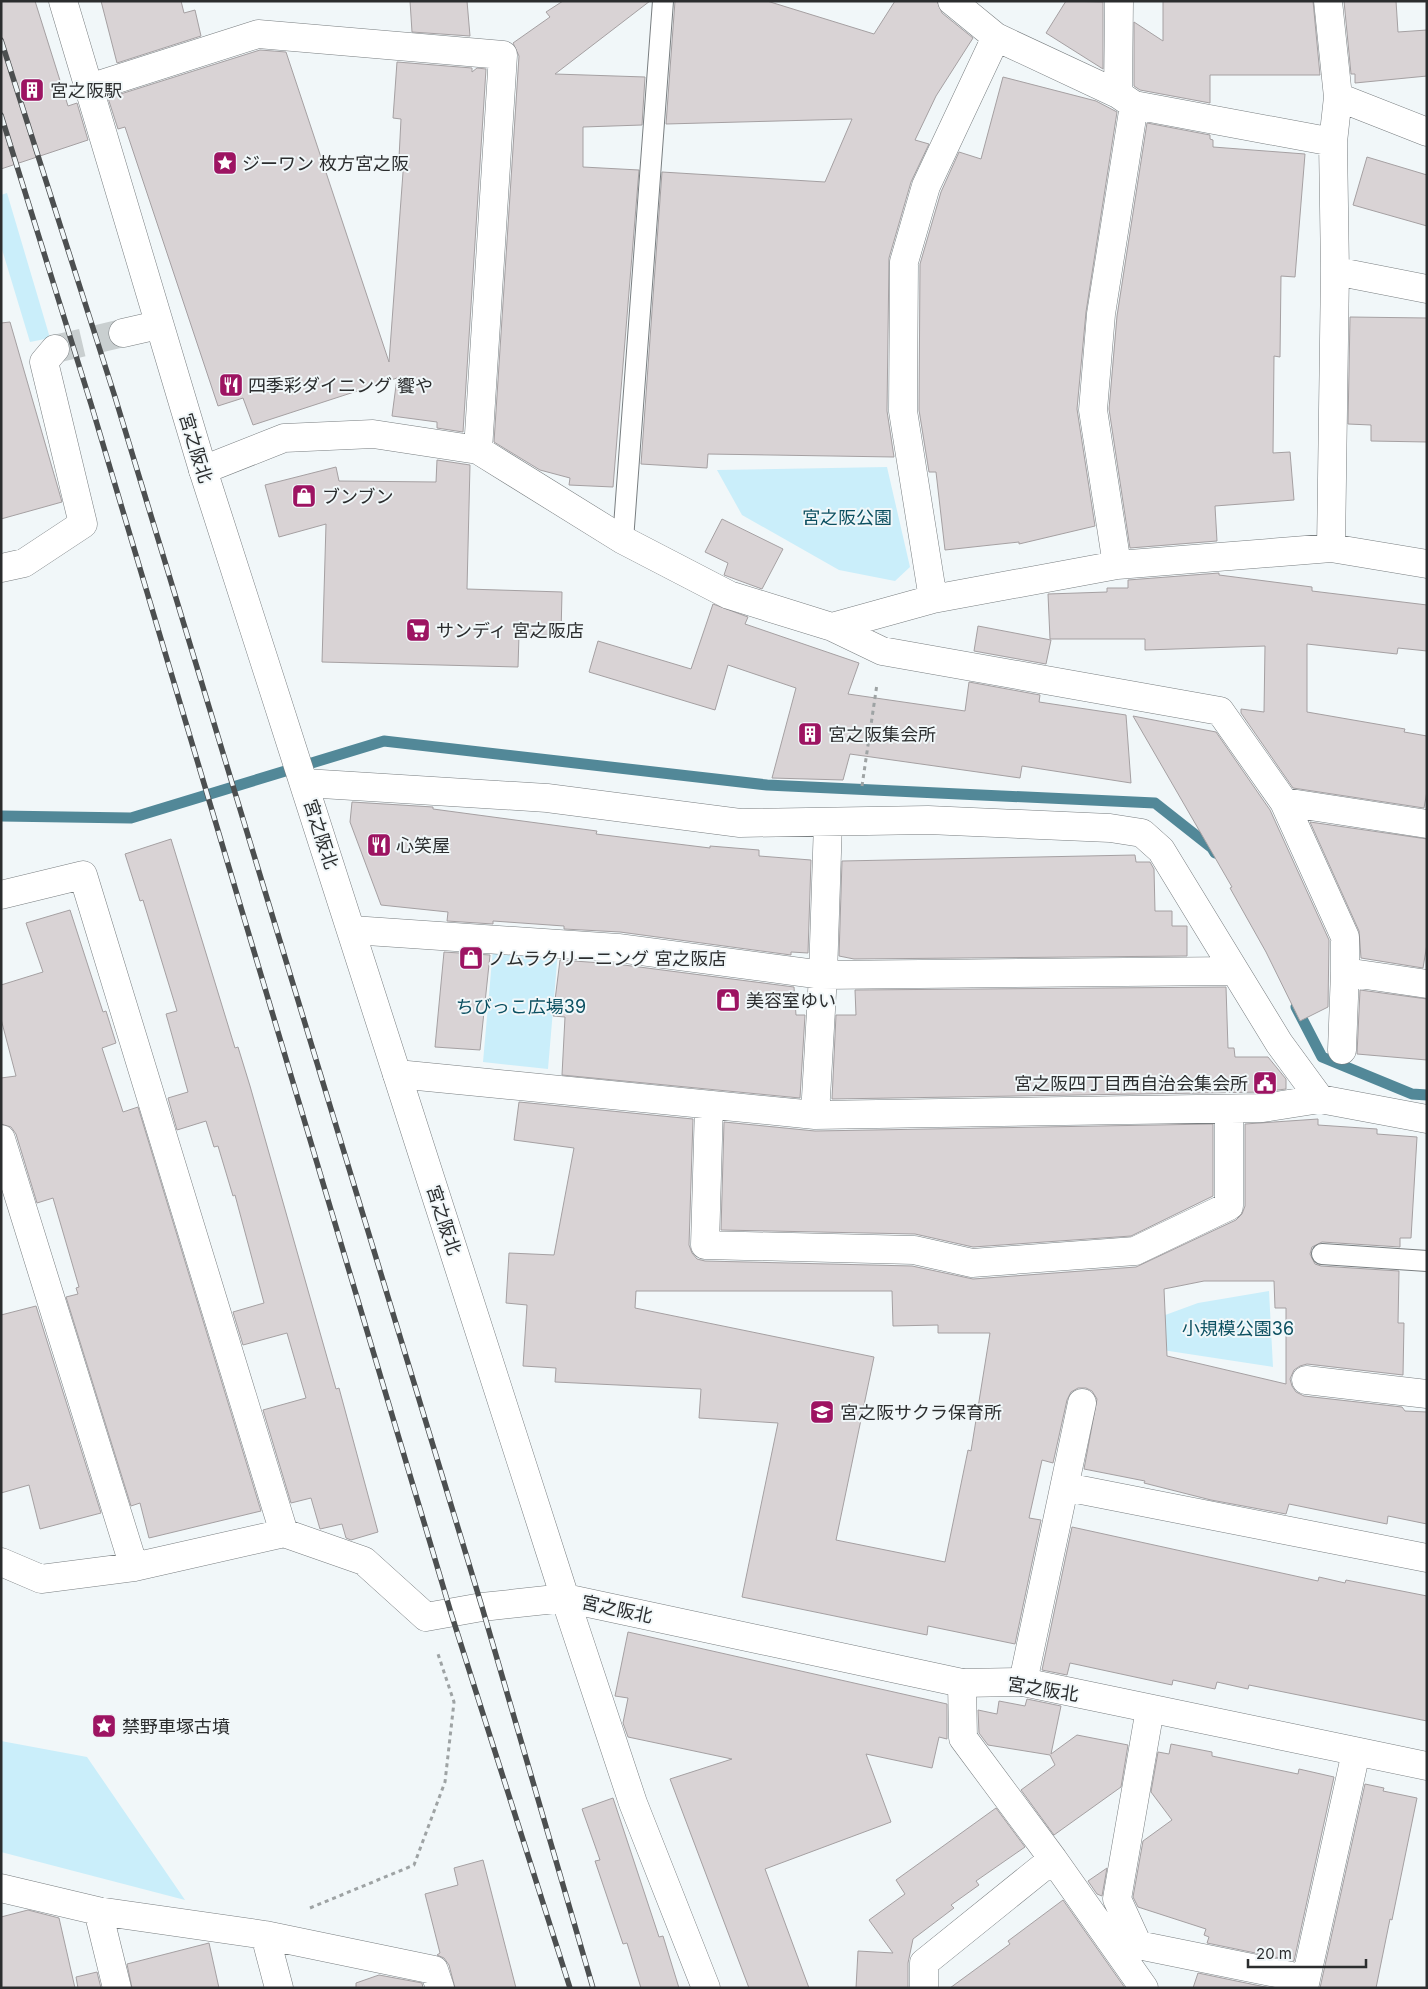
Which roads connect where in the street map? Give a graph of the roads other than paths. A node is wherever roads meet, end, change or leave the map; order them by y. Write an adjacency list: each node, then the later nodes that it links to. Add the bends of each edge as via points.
1 (63, 1): 7 (street, 宮之阪北)
2 (663, 1): 19 (lane)
3 (952, 1): 6 (street)
4 (1120, 1): 9 (street)
5 (1328, 1): 8 (street)
6 (996, 37): 9 (street); 24 (street, via 926,186 904,262 903,411)
7 (89, 88): 14 (street, 宮之阪北); 17 (street, via 258,34 503,55)
8 (1338, 97): 10 (street); 11 (street)
9 (1126, 100): 11 (street); 22 (street, via 1094,410)
10 (1427, 132)
11 (1333, 142): 12 (street)
12 (1335, 271): 13 (street); 20 (street)
13 (1427, 289)
14 (158, 325): 15 (street); 18 (street, 宮之阪北)
15 (124, 333)
16 (55, 349): 23 (street, via 44,362 83,524 24,563)
17 (478, 450): 18 (street, via 373,434 284,438); 19 (street)
18 (203, 470): 26 (street, 宮之阪北)
19 (624, 540): 25 (street, via 728,595)
20 (1331, 548): 21 (street); 22 (street)
21 (1427, 564)
22 (1117, 565): 24 (street)
23 (1, 568)
24 (933, 599): 25 (street)
25 (832, 627): 27 (street, via 882,651 1220,711)
26 (304, 781): 28 (street, via 547,798 740,823); 31 (street, 宮之阪北)
27 (1284, 802): 29 (street); 33 (street, via 1345,938)
28 (828, 822): 32 (street, via 928,820 1110,828 1142,834 1162,850); 34 (street)
29 (1427, 824)
30 (1, 895): 50 (street, via 83,875)
31 (352, 930): 34 (street, via 618,948); 37 (street, 宮之阪北)
32 (1234, 971): 34 (street); 38 (street, via 1279,1043)
33 (1345, 972): 35 (street); 36 (street)
34 (823, 975): 41 (street)
35 (1427, 984)
36 (1342, 1050)
37 (397, 1074): 39 (street); 54 (street, 宮之阪北)
38 (1320, 1099): 40 (street, via 1263,1108); 42 (street)
39 (709, 1105): 40 (street, via 706,1245 914,1250 972,1263 1135,1251 1229,1206); 41 (street)
40 (1229, 1109): 41 (street)
41 (815, 1116)
42 (1427, 1119)
43 (1, 1139): 53 (street)
44 (1322, 1254): 45 (lane)
45 (1427, 1261)
46 (1306, 1380): 47 (street)
47 (1427, 1394)
48 (1082, 1403): 49 (street)
49 (1066, 1487): 51 (street); 55 (street)
50 (284, 1533): 53 (street); 54 (street, via 364,1561 426,1617)
51 (1427, 1558)
52 (1, 1562): 53 (street, via 42,1579)
53 (134, 1567)
54 (564, 1598): 56 (street, 宮之阪北); 68 (street, via 633,1803)
55 (1023, 1682): 56 (street, 宮之阪北); 57 (street, 宮之阪北)
56 (962, 1683): 60 (street, via 963,1738)
57 (1150, 1709): 58 (street, 宮之阪北); 64 (street, via 1117,1899 1138,1945)
58 (1356, 1752): 59 (street, 宮之阪北); 64 (street)
59 (1427, 1766)
60 (1053, 1859): 69 (street, via 924,1963); 70 (street)
61 (1, 1888): 62 (street)
62 (98, 1911): 63 (street); 65 (street)
63 (265, 1935): 66 (street); 67 (street, via 434,1970)
64 (1305, 1983)
65 (117, 1988)
66 (279, 1988)
67 (440, 1988)
68 (706, 1988)
69 (924, 1988)
70 (1144, 1988)

